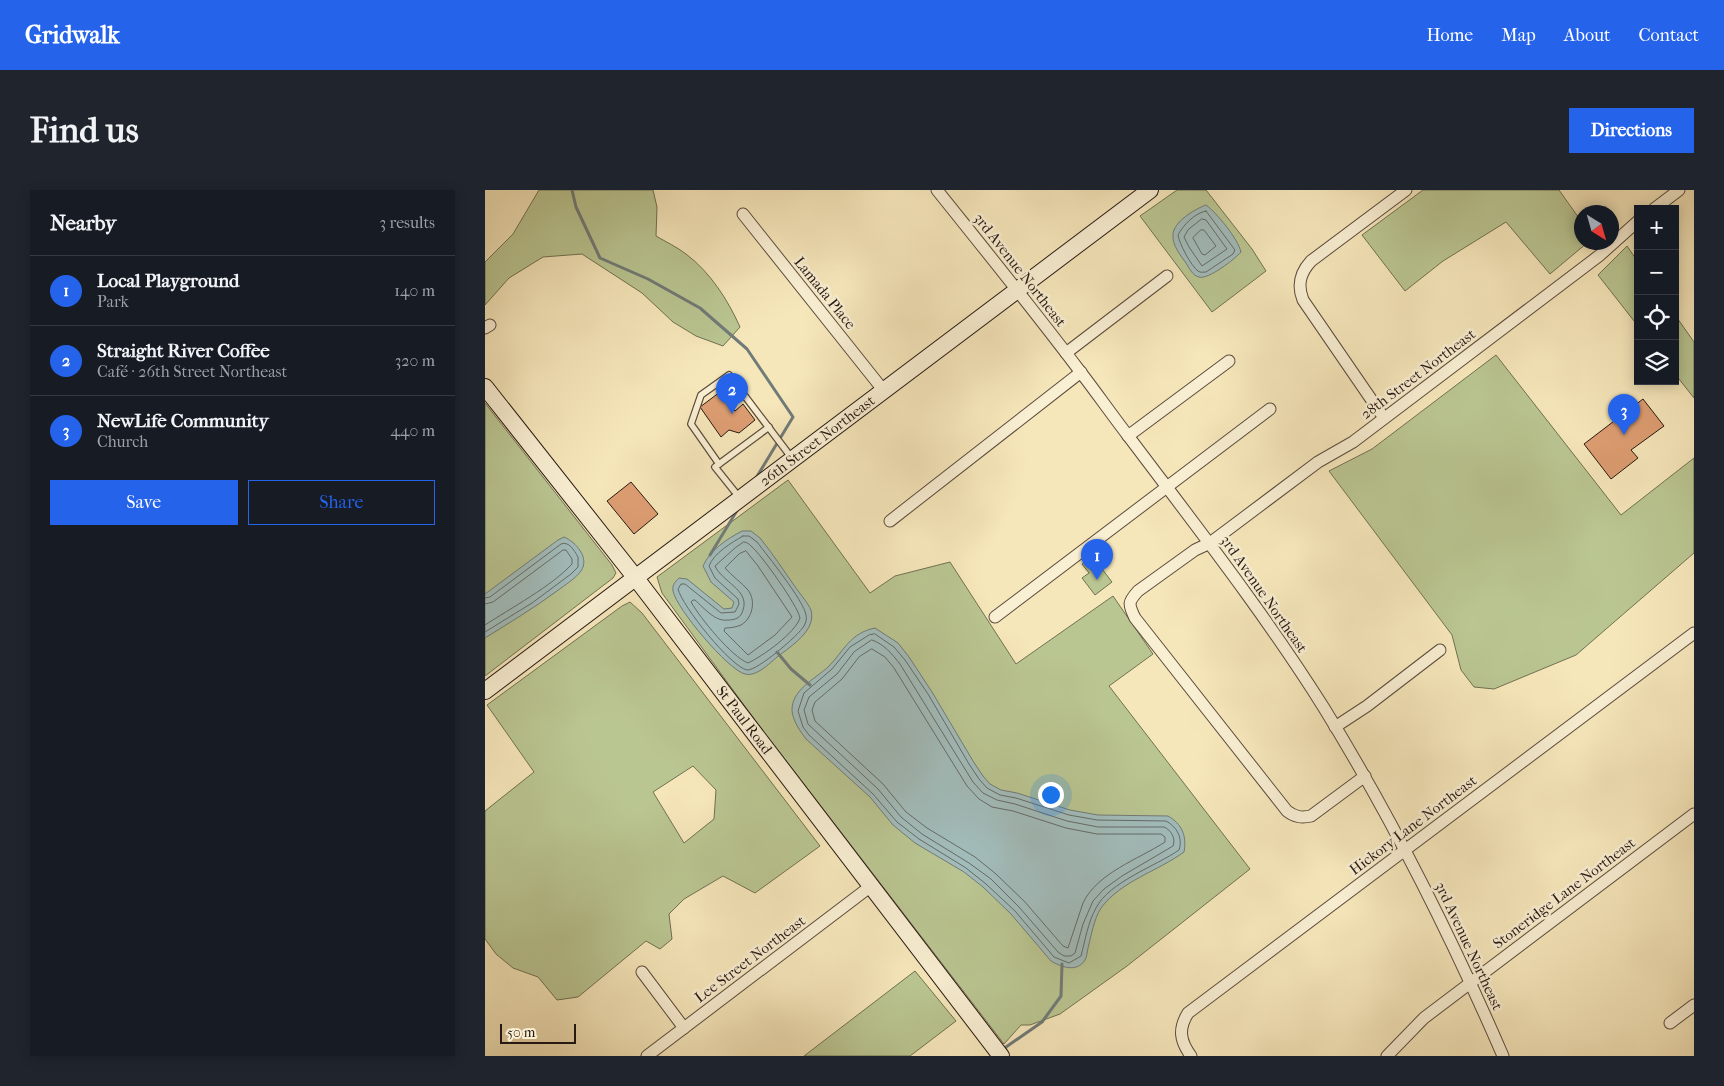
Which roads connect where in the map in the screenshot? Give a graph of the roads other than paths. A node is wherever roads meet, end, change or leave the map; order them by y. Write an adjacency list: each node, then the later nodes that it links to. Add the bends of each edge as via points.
1 (937, 190): 9 (street, 3rd Avenue Northeast)
2 (1150, 190): 9 (street, 26th Street Northeast)
3 (1406, 190): 16 (street, via 1311,261 1300,281 1303,300)
4 (1679, 190): 5 (street)
5 (1659, 205)
6 (743, 214): 14 (street, Lamada Place)
7 (1634, 225): 16 (street, 28th Street Northeast, via 1600,255)
8 (1167, 276): 10 (street)
9 (1017, 290): 10 (street, 3rd Avenue Northeast); 14 (street, 26th Street Northeast)
10 (1066, 353): 12 (street, 3rd Avenue Northeast)
11 (1229, 361): 18 (street)
12 (1081, 372): 18 (street, 3rd Avenue Northeast); 23 (street)
13 (485, 387): 25 (street, St Paul Road)
14 (884, 391): 19 (street, 26th Street Northeast)
15 (1270, 409): 21 (street)
16 (1384, 418): 24 (street, 28th Street Northeast, via 1353,442 1318,462)
17 (769, 427): 19 (lane); 20 (lane); 20 (lane, via 729,375 701,395 691,424)
18 (1128, 436): 21 (street, 3rd Avenue Northeast)
19 (793, 459): 22 (street, 26th Street Northeast)
20 (719, 464): 22 (lane, via 715,467)
21 (1167, 487): 24 (street, 3rd Avenue Northeast); 26 (street)
22 (740, 499): 25 (street, 26th Street Northeast)
23 (890, 521)
24 (1210, 543): 30 (street, 3rd Avenue Northeast, via 1262,615); 31 (street, 28th Street Northeast, via 1195,550 1131,598 1129,605 1135,618 1293,816 1311,816)
25 (635, 578): 29 (street, 26th Street Northeast); 34 (street, St Paul Road)
26 (995, 617)
27 (1694, 633): 33 (street, Hickory Lane Northeast)
28 (1440, 650): 30 (street)
29 (485, 691)
30 (1335, 727): 31 (street, 3rd Avenue Northeast)
31 (1365, 776): 33 (street, 3rd Avenue Northeast)
32 (1694, 814): 36 (street, Stoneridge Lane Northeast)
33 (1405, 850): 36 (street, 3rd Avenue Northeast); 42 (street, Hickory Lane Northeast, via 1188,1014 1183,1021 1181,1036)
34 (871, 886): 39 (street, Lee Street Northeast); 41 (street, St Paul Road)
35 (642, 972): 39 (street)
36 (1471, 982): 43 (street, Stoneridge Lane Northeast, via 1424,1018); 44 (street, 3rd Avenue Northeast)
37 (1694, 1005): 38 (street)
38 (1670, 1023)
39 (685, 1028): 40 (street, Lee Street Northeast)
40 (647, 1056)
41 (1001, 1056)
42 (1191, 1056)
43 (1387, 1056)
44 (1503, 1056)

